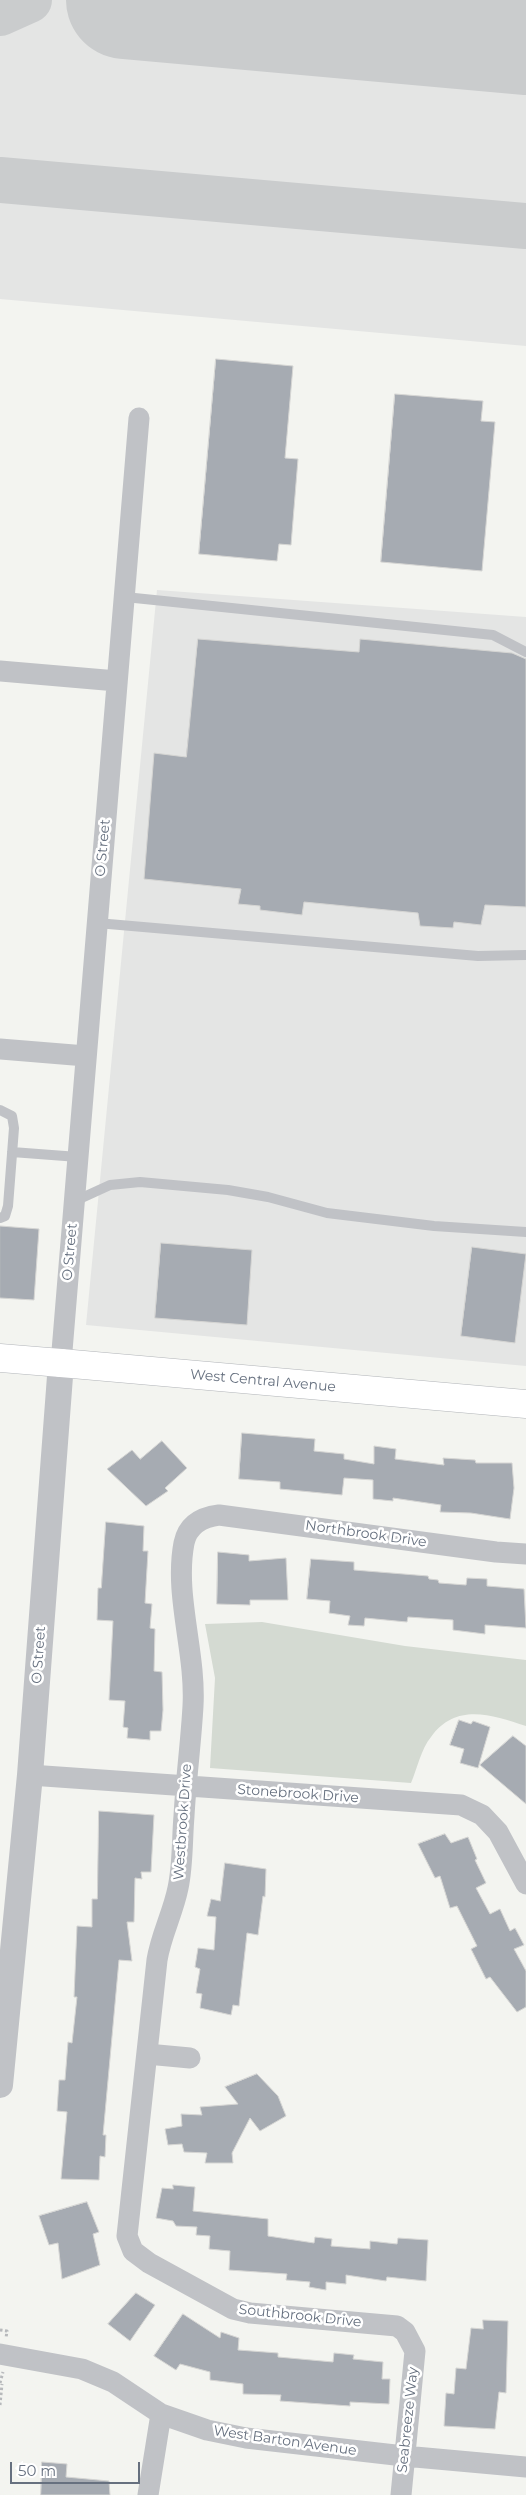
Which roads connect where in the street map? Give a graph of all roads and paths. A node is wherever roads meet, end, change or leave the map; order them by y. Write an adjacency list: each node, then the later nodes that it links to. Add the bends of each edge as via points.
1 (139, 418): 2 (street, O Street)
2 (125, 597): 3 (lane, via 493,635); 5 (street, O Street)
3 (526, 652)
4 (0, 671): 5 (street)
5 (118, 681): 6 (street, O Street)
6 (97, 923): 7 (lane, via 478,956); 9 (street, O Street)
7 (526, 955)
8 (0, 1049): 9 (street)
9 (86, 1056): 12 (street, O Street)
10 (0, 1110): 11 (lane, via 12,1116)
11 (12, 1152): 12 (lane); 14 (lane, via 8,1206 5,1216)
12 (78, 1157): 13 (street, O Street)
13 (74, 1202): 15 (lane, via 110,1185 140,1182 228,1190 327,1213 434,1226); 17 (street, O Street)
14 (0, 1218)
15 (526, 1232)
16 (0, 1358): 17 (main road, West Central Avenue)
17 (61, 1363): 18 (main road, West Central Avenue); 21 (street, O Street)
18 (526, 1404)
19 (205, 1516): 20 (street, Northbrook Drive, via 219,1515); 22 (street, Westbrook Drive, via 187,1533 182,1568 194,1673)
20 (526, 1554)
21 (30, 1774): 22 (street, Stonebrook Drive); 26 (street, O Street)
22 (186, 1786): 23 (street, Stonebrook Drive, via 461,1805 482,1815 498,1832); 24 (street, Westbrook Drive, via 178,1887 160,1940)
23 (526, 1884)
24 (147, 2054): 25 (street); 27 (street, Westbrook Drive, via 127,2236)
25 (190, 2058)
26 (0, 2085)
27 (134, 2251): 28 (street, Southbrook Drive, via 149,2263 233,2309 397,2326)
28 (414, 2346): 33 (street, Seabreeze Way)
29 (0, 2354): 32 (street, West Barton Avenue, via 82,2369 113,2382)
30 (2, 2384): 31 (path)
31 (0, 2405)
32 (161, 2414): 33 (street, West Barton Avenue, via 207,2430 246,2438); 35 (street)
33 (404, 2456): 34 (street, West Barton Avenue); 36 (street, Seabreeze Way)
34 (526, 2467)
35 (148, 2495)
36 (401, 2495)

